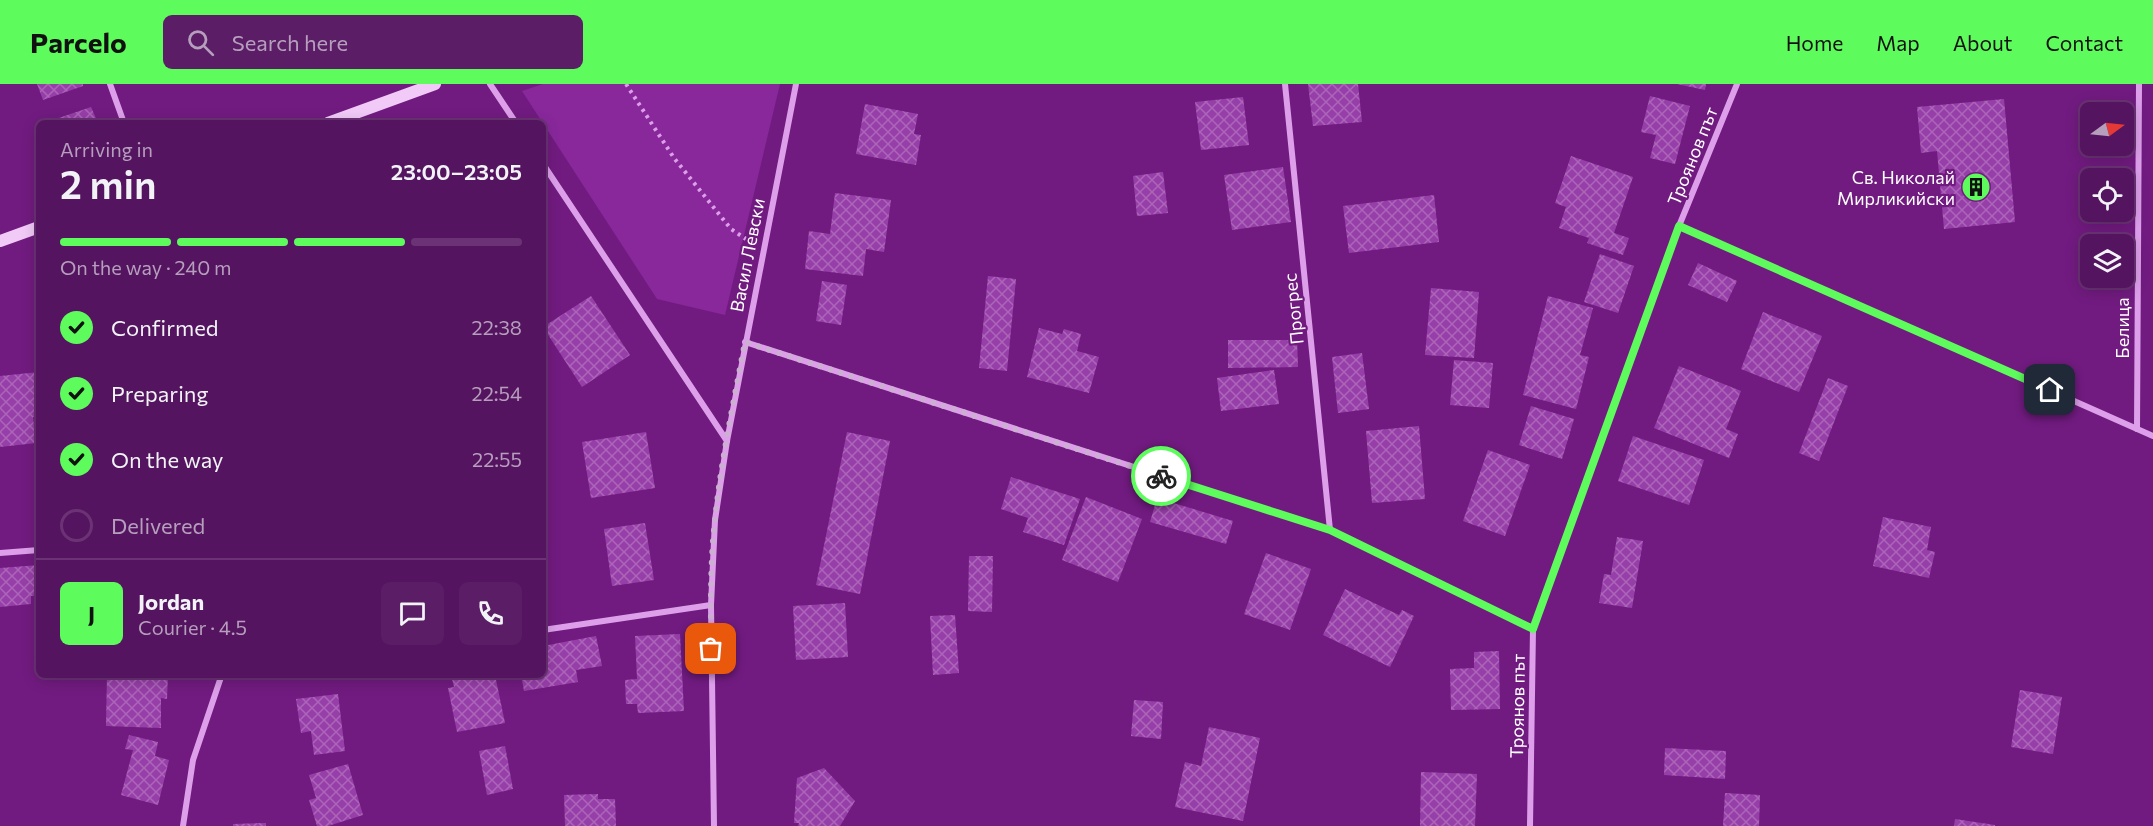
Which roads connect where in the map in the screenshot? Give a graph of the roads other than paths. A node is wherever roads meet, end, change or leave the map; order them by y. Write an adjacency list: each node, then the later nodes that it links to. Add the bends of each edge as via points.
1 (110, 84): 8 (street)
2 (435, 84): 9 (street)
3 (490, 84): 10 (street)
4 (796, 84): 15 (street, Васил Левски)
5 (1285, 84): 19 (street, Прогрес)
6 (1737, 84): 12 (street, Троянов път)
7 (2139, 84): 16 (street, Белица)
8 (123, 120)
9 (336, 120)
10 (514, 120)
11 (546, 169): 18 (street)
12 (1679, 226): 16 (street); 23 (street, Троянов път)
13 (36, 228): 14 (street)
14 (0, 241)
15 (745, 342): 18 (street, Васил Левски); 19 (street)
16 (2137, 429): 17 (street)
17 (2153, 436)
18 (727, 441): 22 (street, Васил Левски, via 715,520)
19 (1330, 530): 23 (street)
20 (36, 550): 21 (street)
21 (0, 553)
22 (711, 605): 24 (street); 27 (street, Васил Левски)
23 (1533, 629): 28 (street, Троянов път)
24 (546, 630)
25 (220, 678): 26 (street, via 193,760)
26 (183, 826)
27 (714, 826)
28 (1530, 826)

